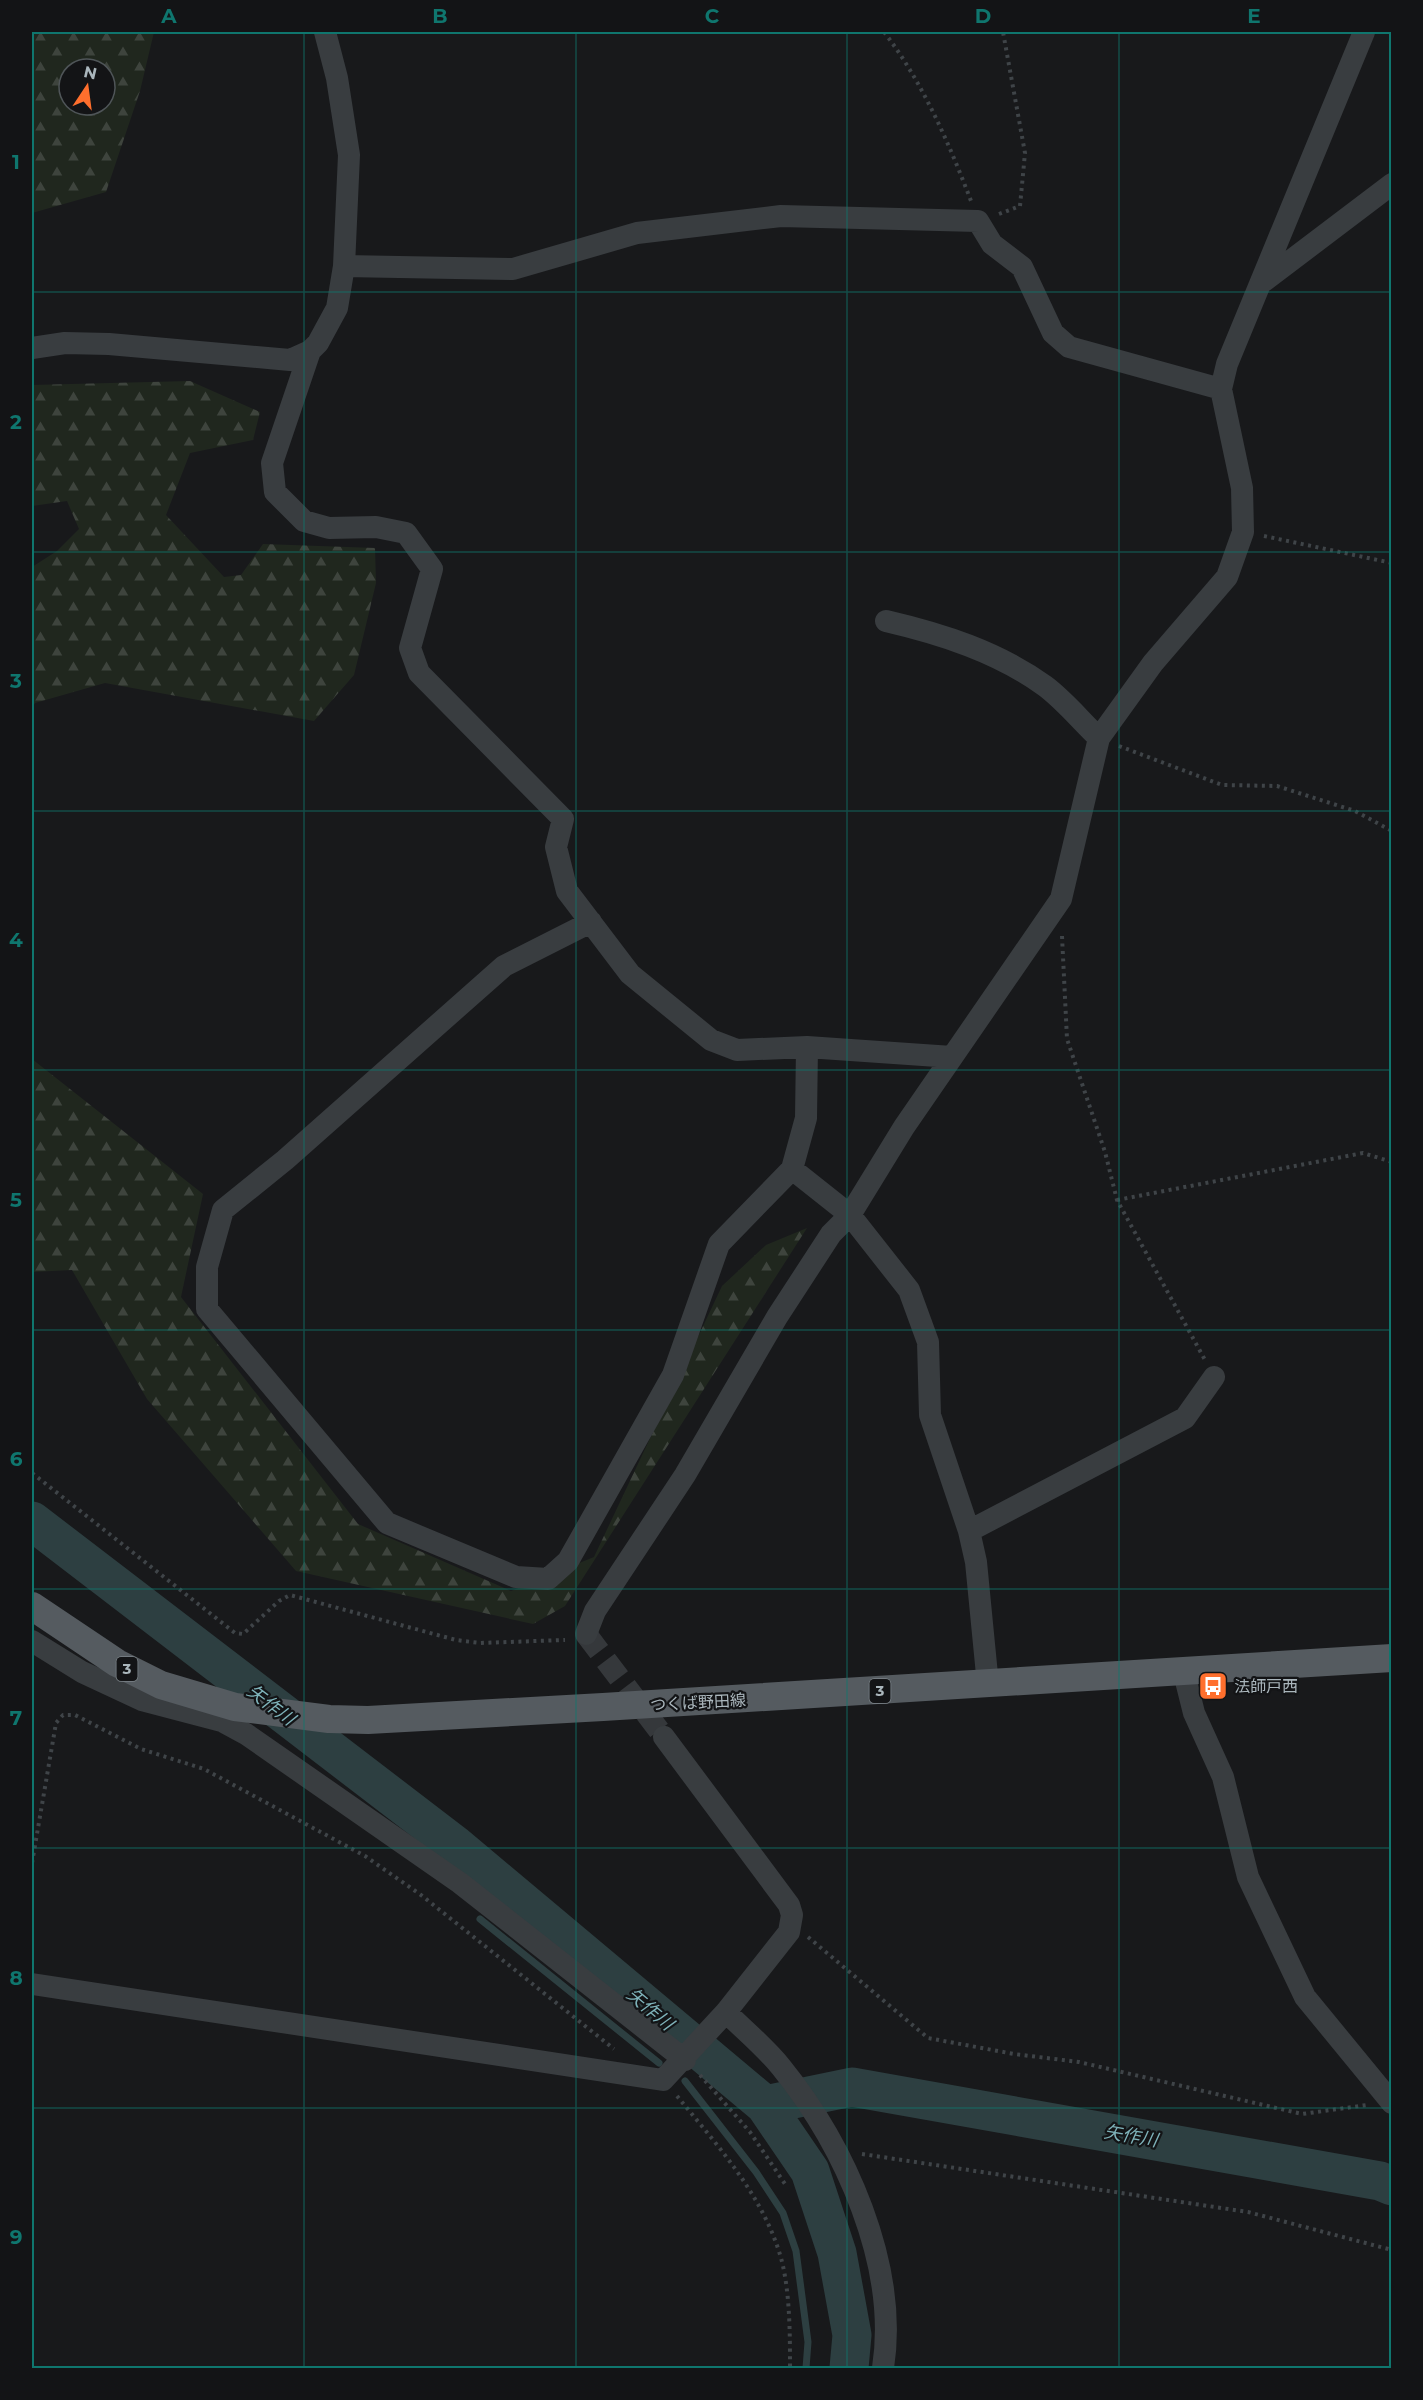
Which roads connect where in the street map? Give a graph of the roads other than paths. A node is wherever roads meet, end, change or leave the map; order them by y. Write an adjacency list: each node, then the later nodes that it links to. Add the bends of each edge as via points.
1 (326, 32): 4 (street, via 349,155)
2 (1364, 32): 5 (street)
3 (1392, 184): 5 (street)
4 (344, 266): 7 (street, via 337,309); 8 (street, via 513,269 637,233 781,216 978,221 992,244 1022,267 1053,333 1069,347)
5 (1263, 282): 8 (street, via 1227,364)
6 (32, 348): 7 (street, via 65,343 109,344 290,360)
7 (310, 351): 11 (street, via 272,463 275,492 304,521 329,528 376,528 406,533 432,569 410,648 419,673 564,819 556,847 567,891)
8 (1221, 390): 10 (street, via 1242,488 1243,532 1227,577 1160,654)
9 (886, 621): 10 (street, via 922,629 999,657 1047,687)
10 (1099, 738): 13 (street, via 1061,899)
11 (591, 922): 12 (street, via 630,974 711,1040 737,1050); 14 (street, via 504,966 285,1161 223,1210 207,1267 207,1309 387,1523 516,1577 548,1579 568,1561 673,1375 719,1244)
12 (807, 1047): 13 (street); 14 (street, via 806,1118)
13 (952, 1057): 15 (street)
14 (792, 1169): 15 (street)
15 (850, 1215): 17 (street, via 909,1290 928,1342 930,1415); 19 (street, via 831,1234 777,1317 685,1475 595,1611)
16 (1214, 1377): 17 (street, via 1185,1418)
17 (969, 1532): 23 (street, via 976,1562)
18 (32, 1605): 24 (main road, つくば野田線 / 3, via 117,1664)
19 (586, 1634)
20 (32, 1641): 24 (street, via 82,1672 142,1700)
21 (1392, 1658): 22 (main road, つくば野田線 / 3)
22 (1184, 1673): 23 (main road, つくば野田線 / 3); 29 (street, via 1194,1713 1223,1777 1248,1877 1305,1997)
23 (988, 1684): 24 (main road, つくば野田線 / 3, via 368,1720)
24 (219, 1709): 28 (street, via 246,1734 460,1883)
25 (664, 1737): 27 (street, via 789,1905 789,1932)
26 (32, 1984): 28 (street, via 663,2080)
27 (722, 2017): 28 (street); 30 (street, via 787,2074 841,2157 880,2273 885,2317)
28 (687, 2057)
29 (1391, 2103)
30 (883, 2368)

